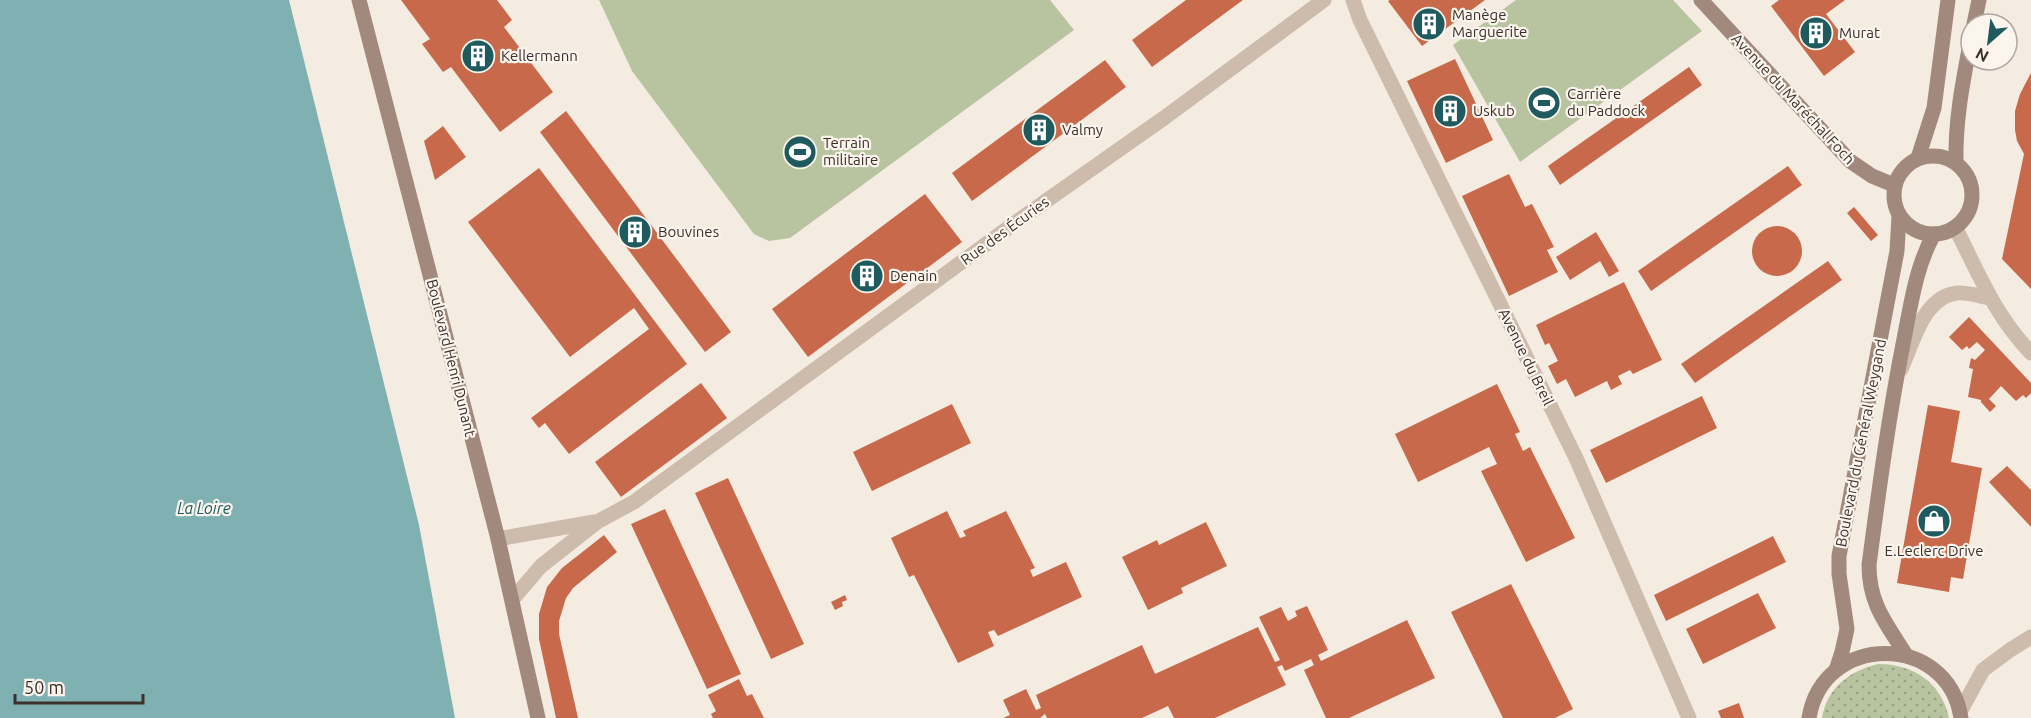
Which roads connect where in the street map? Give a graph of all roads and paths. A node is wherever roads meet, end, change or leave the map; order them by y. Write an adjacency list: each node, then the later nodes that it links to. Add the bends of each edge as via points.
1 (359, 0): 17 (main road, Boulevard Henri Dunant)
2 (1324, 0): 16 (street, Rue des Écuries, via 634,502)
3 (1353, 0): 24 (street, Avenue du Breil, via 1576,458)
4 (1701, 0): 9 (main road, Avenue du Maréchal Foch, via 1850,161 1872,176)
5 (1948, 0): 7 (main road, via 1934,108)
6 (1965, 72): 8 (main road, via 1955,133)
7 (1918, 158): 8 (main road, via 1931,155); 9 (main road, via 1903,169)
8 (1956, 163): 11 (main road, via 1971,183 1972,196 1970,208)
9 (1894, 184): 10 (main road)
10 (1899, 216): 12 (main road, via 1914,229); 21 (main road, Boulevard du Général Weygand, via 1897,251 1840,548 1839,574 1847,629)
11 (1955, 227): 12 (main road); 13 (street)
12 (1934, 234): 15 (main road, Boulevard du Général Weygand, via 1917,279)
13 (1989, 298): 14 (street, via 2015,337); 15 (street, via 1958,292 1937,301 1924,316)
14 (2031, 353)
15 (1895, 383): 20 (main road, Boulevard du Général Weygand, via 1869,582 1876,607)
16 (597, 522): 17 (street, Rue des Écuries); 18 (street, Rue des Écuries, via 541,566)
17 (498, 539): 18 (main road, Boulevard Henri Dunant)
18 (512, 600): 23 (main road, Boulevard Henri Dunant)
19 (2031, 636): 22 (street, via 1983,670)
20 (1906, 655): 21 (main road, via 1881,652 1857,657); 22 (main road, via 1941,676)
21 (1836, 670): 25 (main road, via 1815,698)
22 (1961, 715)
23 (538, 718)
24 (1689, 718)
25 (1809, 718)

